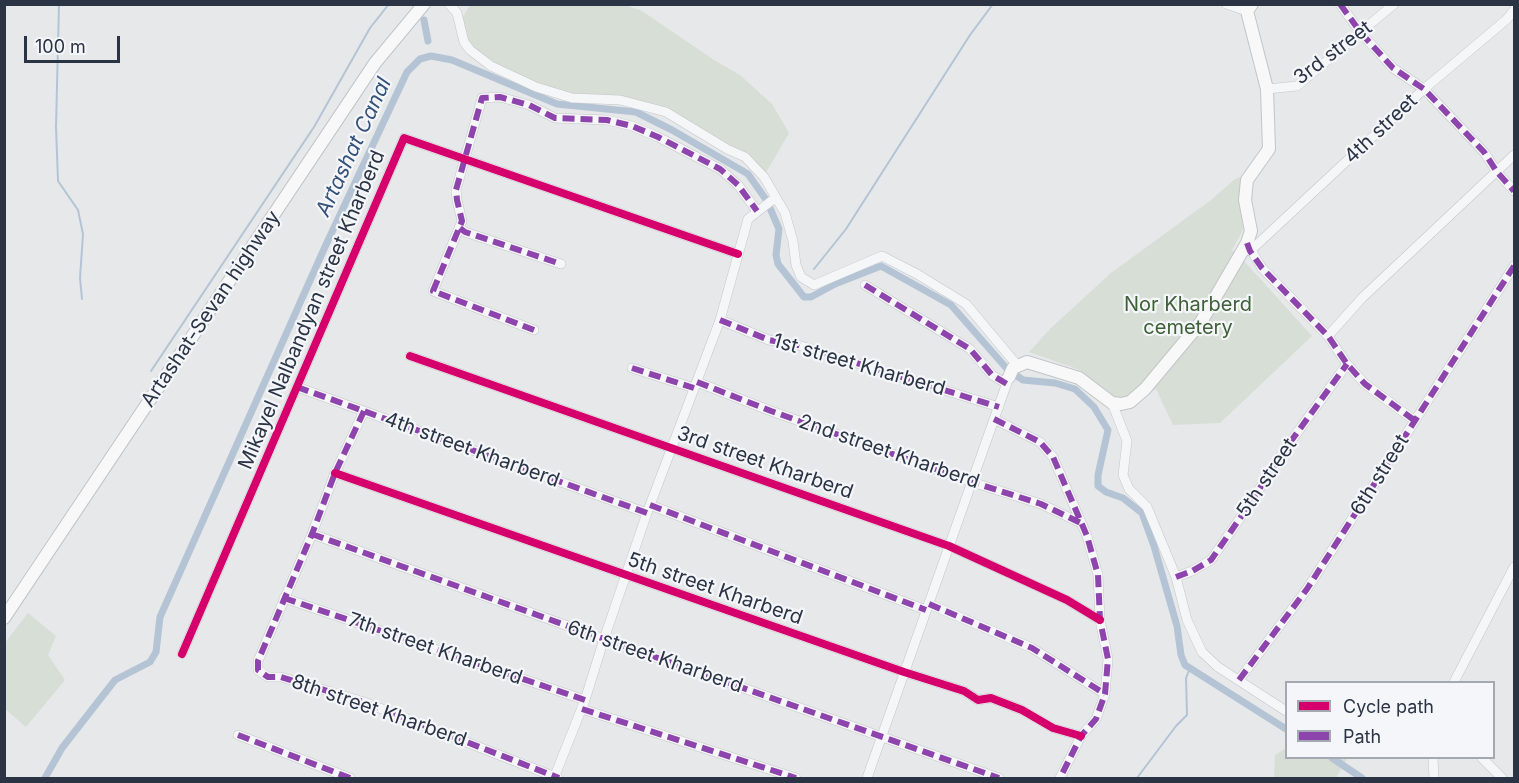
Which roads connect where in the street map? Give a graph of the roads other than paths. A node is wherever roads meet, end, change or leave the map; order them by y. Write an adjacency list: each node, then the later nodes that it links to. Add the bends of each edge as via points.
1 (424, 4): 49 (main road, Artashat-Sevan highway, via 370,71)
2 (449, 4): 15 (street, via 457,13 464,42 491,66 572,98 620,100 666,112 745,157 764,177)
3 (1226, 4): 6 (street)
4 (1340, 4): 8 (street)
5 (1394, 4): 8 (street, 3rd street)
6 (1249, 8): 9 (main road)
7 (1515, 10): 10 (street, 4th street)
8 (1361, 33): 9 (street, 3rd street, via 1297,86); 10 (street, via 1393,68)
9 (1267, 89): 18 (main road, via 1269,148 1247,180)
10 (1424, 89): 13 (street, via 1484,152); 18 (street, 4th street)
11 (1515, 155): 13 (street)
12 (465, 158): 16 (street, via 482,98 500,97 530,105 555,118 607,120 658,137 720,170 738,185); 17 (street, via 456,190); 19 (street, Mikayel Nalbandyan street Kharberd); 31 (street, Mikayel Nalbandyan street Kharberd, via 404,138)
13 (1497, 172): 14 (street); 25 (street, via 1362,298)
14 (1515, 191)
15 (775, 198): 16 (street); 29 (street, via 785,213 801,277 814,285 882,256 966,304)
16 (757, 211): 19 (street, via 748,219)
17 (460, 228): 20 (street); 24 (street, via 433,291)
18 (1249, 247): 25 (street, via 1262,268); 32 (main road, via 1201,322 1145,389 1130,402)
19 (738, 254): 23 (street)
20 (561, 264)
21 (1515, 266): 36 (street, 6th street)
22 (865, 285): 29 (street, via 970,349 992,375)
23 (720, 320): 30 (street); 33 (street, 1st street Kharberd, via 769,340 798,345)
24 (534, 330)
25 (1328, 336): 27 (street)
26 (410, 356): 37 (street, 3rd street Kharberd)
27 (1347, 364): 36 (street, via 1365,384); 46 (street, 5th street, via 1211,560)
28 (632, 368): 30 (street, 2nd street Kharberd)
29 (1011, 374): 32 (main road, via 1027,362 1079,378); 33 (street)
30 (695, 385): 37 (street); 39 (street, 2nd street Kharberd)
31 (297, 387): 34 (street, 4th street Kharberd); 52 (street, Mikayel Nalbandyan street Kharberd)
32 (1112, 403): 46 (street, via 1127,441 1123,475 1129,489 1147,507)
33 (999, 406): 35 (street)
34 (364, 411): 38 (street, 8th street Kharberd); 40 (street, 4th street Kharberd)
35 (994, 419): 39 (street); 41 (street, via 1040,442 1053,457)
36 (1414, 420): 54 (street, 6th street, via 1307,589)
37 (672, 448): 40 (street); 43 (street, 3rd street Kharberd)
38 (335, 473): 42 (street, 8th street Kharberd); 45 (street, 5th street Kharberd)
39 (972, 482): 41 (street, 2nd street Kharberd, via 1041,504); 43 (street)
40 (648, 509): 45 (street); 48 (street, 4th street Kharberd)
41 (1081, 523): 50 (street, via 1098,575)
42 (312, 534): 47 (street, 8th street Kharberd); 51 (street, 6th street Kharberd)
43 (949, 546): 48 (street); 50 (street, 3rd street Kharberd, via 1067,600)
44 (1515, 567): 55 (street)
45 (625, 575): 51 (street); 53 (street, 5th street Kharberd)
46 (1176, 577): 54 (street, via 1187,620 1202,652)
47 (284, 598): 57 (street, 7th street Kharberd); 65 (street, 8th street Kharberd, via 258,661 258,670 268,677 281,677 364,702)
48 (928, 607): 53 (street); 56 (street, 4th street Kharberd, via 1032,648)
49 (4, 618)
50 (1100, 620): 56 (street, via 1108,659)
51 (604, 639): 57 (street); 61 (street, 6th street Kharberd)
52 (182, 654)
53 (904, 672): 60 (street, 5th street Kharberd, via 964,691 978,700 990,698 1053,728); 61 (street)
54 (1239, 680): 58 (street)
55 (1455, 681)
56 (1104, 694): 60 (street, via 1096,719)
57 (584, 704): 65 (street); 66 (street, 7th street Kharberd)
58 (1285, 710)
59 (238, 735): 64 (street)
60 (1081, 735): 69 (street)
61 (882, 736): 67 (street); 68 (street, 6th street Kharberd)
62 (1434, 759): 70 (street)
63 (1483, 759): 71 (street)
64 (350, 778)
65 (556, 778)
66 (796, 778)
67 (867, 778)
68 (999, 778)
69 (1060, 778)
70 (1434, 778)
71 (1502, 778)

